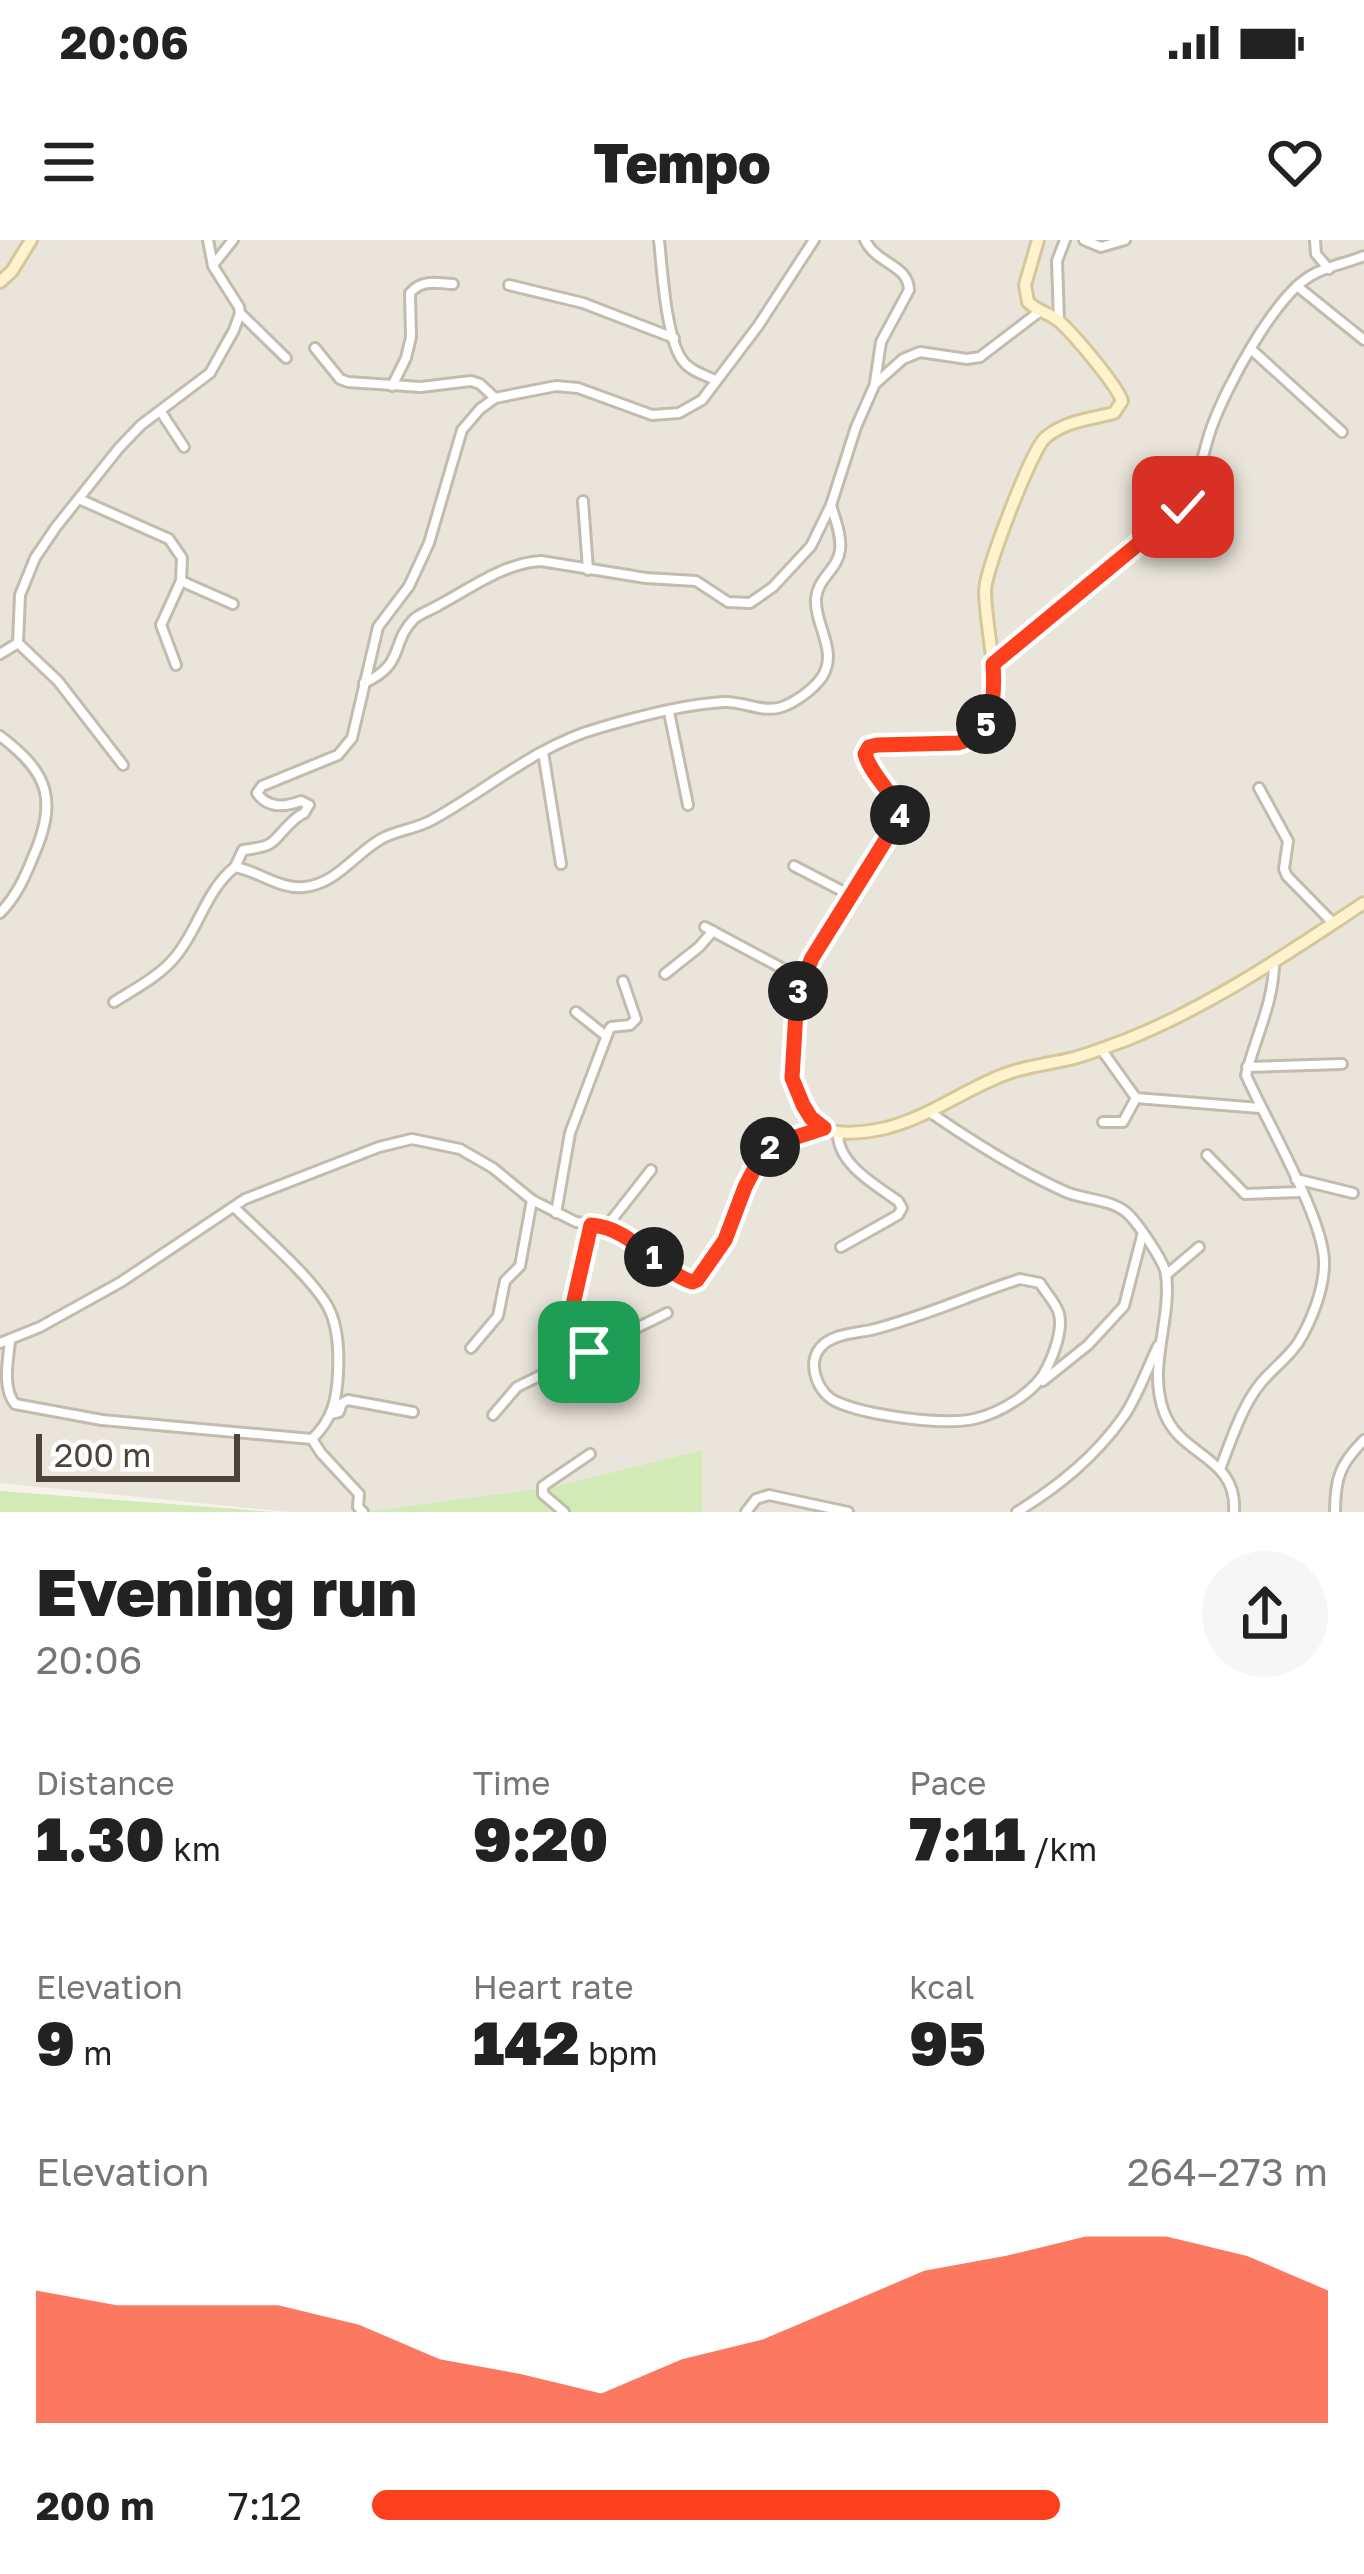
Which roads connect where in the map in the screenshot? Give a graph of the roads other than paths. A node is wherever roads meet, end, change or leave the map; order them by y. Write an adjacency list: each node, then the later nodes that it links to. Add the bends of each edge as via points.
1 (31, 240): 15 (main road)
2 (208, 240): 13 (street)
3 (233, 240): 13 (street)
4 (659, 240): 22 (street)
5 (814, 240): 27 (street)
6 (865, 240): 28 (street, via 910,283 881,342)
7 (1038, 240): 19 (main road, via 1025,285)
8 (1066, 240): 21 (street, via 1057,261)
9 (1084, 240): 10 (street, via 1101,248)
10 (1125, 240)
11 (1316, 240): 14 (street)
12 (1364, 256): 14 (street)
13 (212, 266): 20 (street)
14 (1329, 269): 18 (street)
15 (0, 282)
16 (453, 284): 29 (street, via 424,283 410,293 411,338)
17 (509, 285): 22 (street)
18 (1297, 286): 23 (street); 25 (street)
19 (1039, 312): 21 (main road); 28 (street, via 980,358 920,352)
20 (240, 313): 26 (street); 31 (street, via 210,373)
21 (1058, 320): 42 (main road, via 1122,401 1114,413 1046,437 1028,463 985,585)
22 (674, 338): 27 (street, via 684,364)
23 (1364, 340)
24 (315, 348): 29 (street, via 340,379)
25 (1252, 350): 32 (street); 42 (street, via 1225,394 1183,507)
26 (286, 358)
27 (716, 380): 30 (street, via 692,407 666,416 578,388)
28 (875, 384): 36 (street)
29 (392, 386): 30 (street, via 471,381)
30 (495, 398): 44 (street, via 462,430 430,543 378,626)
31 (161, 412): 33 (street); 34 (street)
32 (1342, 432)
33 (184, 447)
34 (79, 499): 38 (street, via 170,539 182,557); 40 (street, via 35,558 20,595)
35 (583, 500): 37 (street)
36 (831, 505): 37 (street, via 811,546 750,603 728,602 696,581); 45 (street, via 840,551 816,596 827,642 823,676 771,710 726,702)
37 (588, 570): 44 (street, via 541,561 491,576 415,618 390,667)
38 (181, 581): 39 (street); 43 (street, via 161,625)
39 (233, 604)
40 (18, 643): 41 (street); 48 (street)
41 (0, 654)
42 (993, 664): 54 (main road, via 980,733 958,743 869,747 867,763 900,817)
43 (176, 665)
44 (364, 683): 53 (street, via 352,738 338,755 257,793 271,804 301,801 306,813 272,846 243,850)
45 (669, 712): 47 (street); 50 (street)
46 (0, 736): 56 (street, via 34,766 47,801 46,829)
47 (543, 752): 51 (street); 53 (street, via 426,824 377,841 312,886)
48 (123, 765)
49 (1259, 788): 57 (street, via 1288,841 1287,876)
50 (688, 805)
51 (562, 864)
52 (794, 866): 54 (street)
53 (235, 867): 62 (street, via 177,955)
54 (850, 895): 60 (main road)
55 (1364, 903): 57 (main road)
56 (0, 913)
57 (1333, 923): 58 (main road)
58 (1274, 962): 65 (main road); 67 (street)
59 (665, 974): 60 (street, via 709,929)
60 (802, 979): 72 (main road, via 792,1078)
61 (623, 981): 64 (street, via 635,1022)
62 (114, 1002)
63 (576, 1012): 64 (street)
64 (606, 1036): 81 (street, via 570,1133)
65 (1101, 1049): 68 (street); 70 (main road, via 1008,1073)
66 (1342, 1064): 67 (street)
67 (1247, 1067): 69 (street)
68 (1136, 1098): 69 (street); 71 (street, via 1124,1122)
69 (1260, 1108): 76 (street)
70 (931, 1113): 73 (main road, via 882,1129); 84 (street, via 1070,1194 1124,1210)
71 (1103, 1122)
72 (824, 1128): 73 (main road); 83 (street, via 762,1154 725,1240 697,1280 678,1276)
73 (838, 1131): 85 (street, via 844,1157 902,1208)
74 (1207, 1155): 77 (street, via 1245,1194)
75 (651, 1170): 83 (street)
76 (1295, 1179): 77 (street); 78 (street)
77 (1301, 1192): 100 (street, via 1324,1250 1316,1300 1294,1348 1258,1386)
78 (1353, 1193)
79 (532, 1200): 80 (street, via 460,1149 412,1139); 81 (street); 91 (street, via 520,1266 505,1281 498,1316)
80 (234, 1207): 89 (street, via 121,1282); 95 (street, via 328,1306 339,1361)
81 (556, 1213): 82 (street)
82 (591, 1225): 83 (street); 92 (street, via 572,1309)
83 (608, 1226)
84 (1142, 1234): 87 (street); 93 (street, via 1124,1306)
85 (841, 1246)
86 (1199, 1247): 87 (street)
87 (1166, 1275): 90 (street)
88 (667, 1313): 92 (street)
89 (5, 1342): 97 (street, via 15,1404)
90 (1159, 1345): 100 (street, via 1169,1424); 105 (street, via 1126,1412 1091,1458)
91 (471, 1348)
92 (589, 1352): 96 (street, via 517,1387)
93 (1040, 1382): 93 (street, via 975,1419 944,1422 833,1401 814,1365 819,1348 836,1338 1020,1279 1040,1283 1059,1314)
94 (413, 1412): 95 (street, via 348,1400)
95 (331, 1414): 97 (street)
96 (493, 1415)
97 (312, 1439): 101 (street, via 359,1494)
98 (1364, 1440): 107 (street, via 1338,1474)
99 (590, 1454): 102 (street, via 543,1486)
100 (1220, 1469): 106 (street, via 1234,1492)
101 (363, 1512)
102 (564, 1512)
103 (746, 1512): 104 (street, via 770,1496)
104 (848, 1512)
105 (1017, 1512)
106 (1234, 1512)
107 (1335, 1512)

